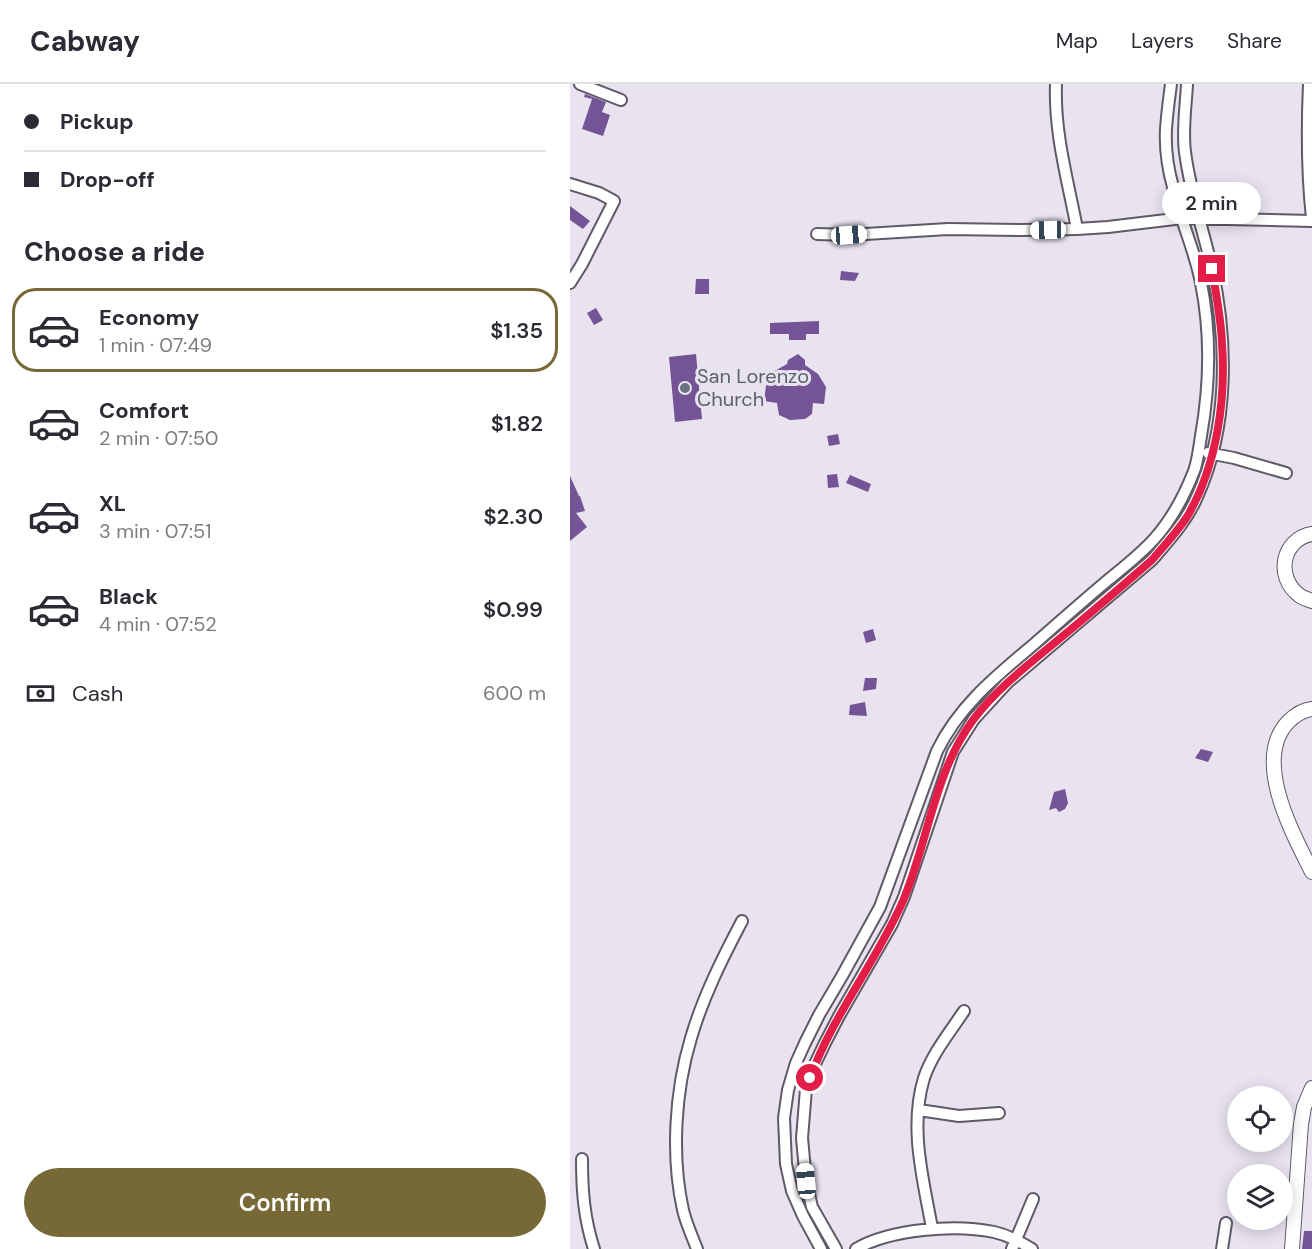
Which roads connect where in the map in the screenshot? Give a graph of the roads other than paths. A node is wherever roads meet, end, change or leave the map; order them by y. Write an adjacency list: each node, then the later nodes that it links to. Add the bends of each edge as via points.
1 (580, 84): 6 (street)
2 (1056, 84): 11 (street, via 1060,142)
3 (1171, 84): 8 (street, via 1167,154)
4 (1187, 84): 9 (street, via 1184,151)
5 (1309, 84): 10 (street)
6 (621, 100)
7 (570, 184): 13 (street, via 614,201)
8 (1183, 218): 9 (street); 11 (street); 14 (street, via 1201,280 1207,320 1206,407)
9 (1200, 219): 10 (street); 15 (street, via 1219,306 1222,343 1223,380)
10 (1312, 219)
11 (1077, 229): 12 (street)
12 (817, 234)
13 (570, 283)
14 (1199, 451): 15 (street); 18 (street, via 1185,493 1157,536)
15 (1212, 453): 16 (street); 19 (street, via 1198,497 1185,519 1152,560)
16 (1286, 473)
17 (1312, 534): 20 (main road, via 1292,544 1284,569 1299,596)
18 (1110, 578): 19 (street); 21 (street)
19 (1120, 588): 22 (street)
20 (1312, 601)
21 (998, 675): 22 (street); 24 (street, via 968,704 945,735)
22 (1007, 683): 25 (street, via 974,719 953,752)
23 (1312, 709): 26 (main road, via 1294,716 1285,726 1275,746 1274,761 1281,802)
24 (909, 825): 25 (street); 40 (street, via 880,907 819,1015 788,1090 784,1118 786,1164 792,1191)
25 (928, 828): 41 (street, via 892,924 839,1016 806,1089 802,1138 806,1181 812,1207)
26 (1312, 872)
27 (741, 921): 39 (street, via 690,1039 680,1089 677,1173 684,1212)
28 (964, 1011): 30 (street, via 931,1062)
29 (1312, 1088): 32 (main road, via 1304,1107)
30 (919, 1110): 31 (street, via 959,1116); 36 (street, via 919,1155)
31 (999, 1113)
32 (1307, 1119): 45 (main road)
33 (582, 1159): 38 (street, via 582,1196)
34 (1033, 1199): 37 (street)
35 (1226, 1223): 44 (street)
36 (932, 1228): 37 (street, via 994,1232); 42 (street, via 869,1242)
37 (1014, 1244): 43 (street)
38 (594, 1249)
39 (697, 1249)
40 (821, 1249)
41 (836, 1249)
42 (856, 1249)
43 (1032, 1249)
44 (1222, 1249)
45 (1292, 1249)

